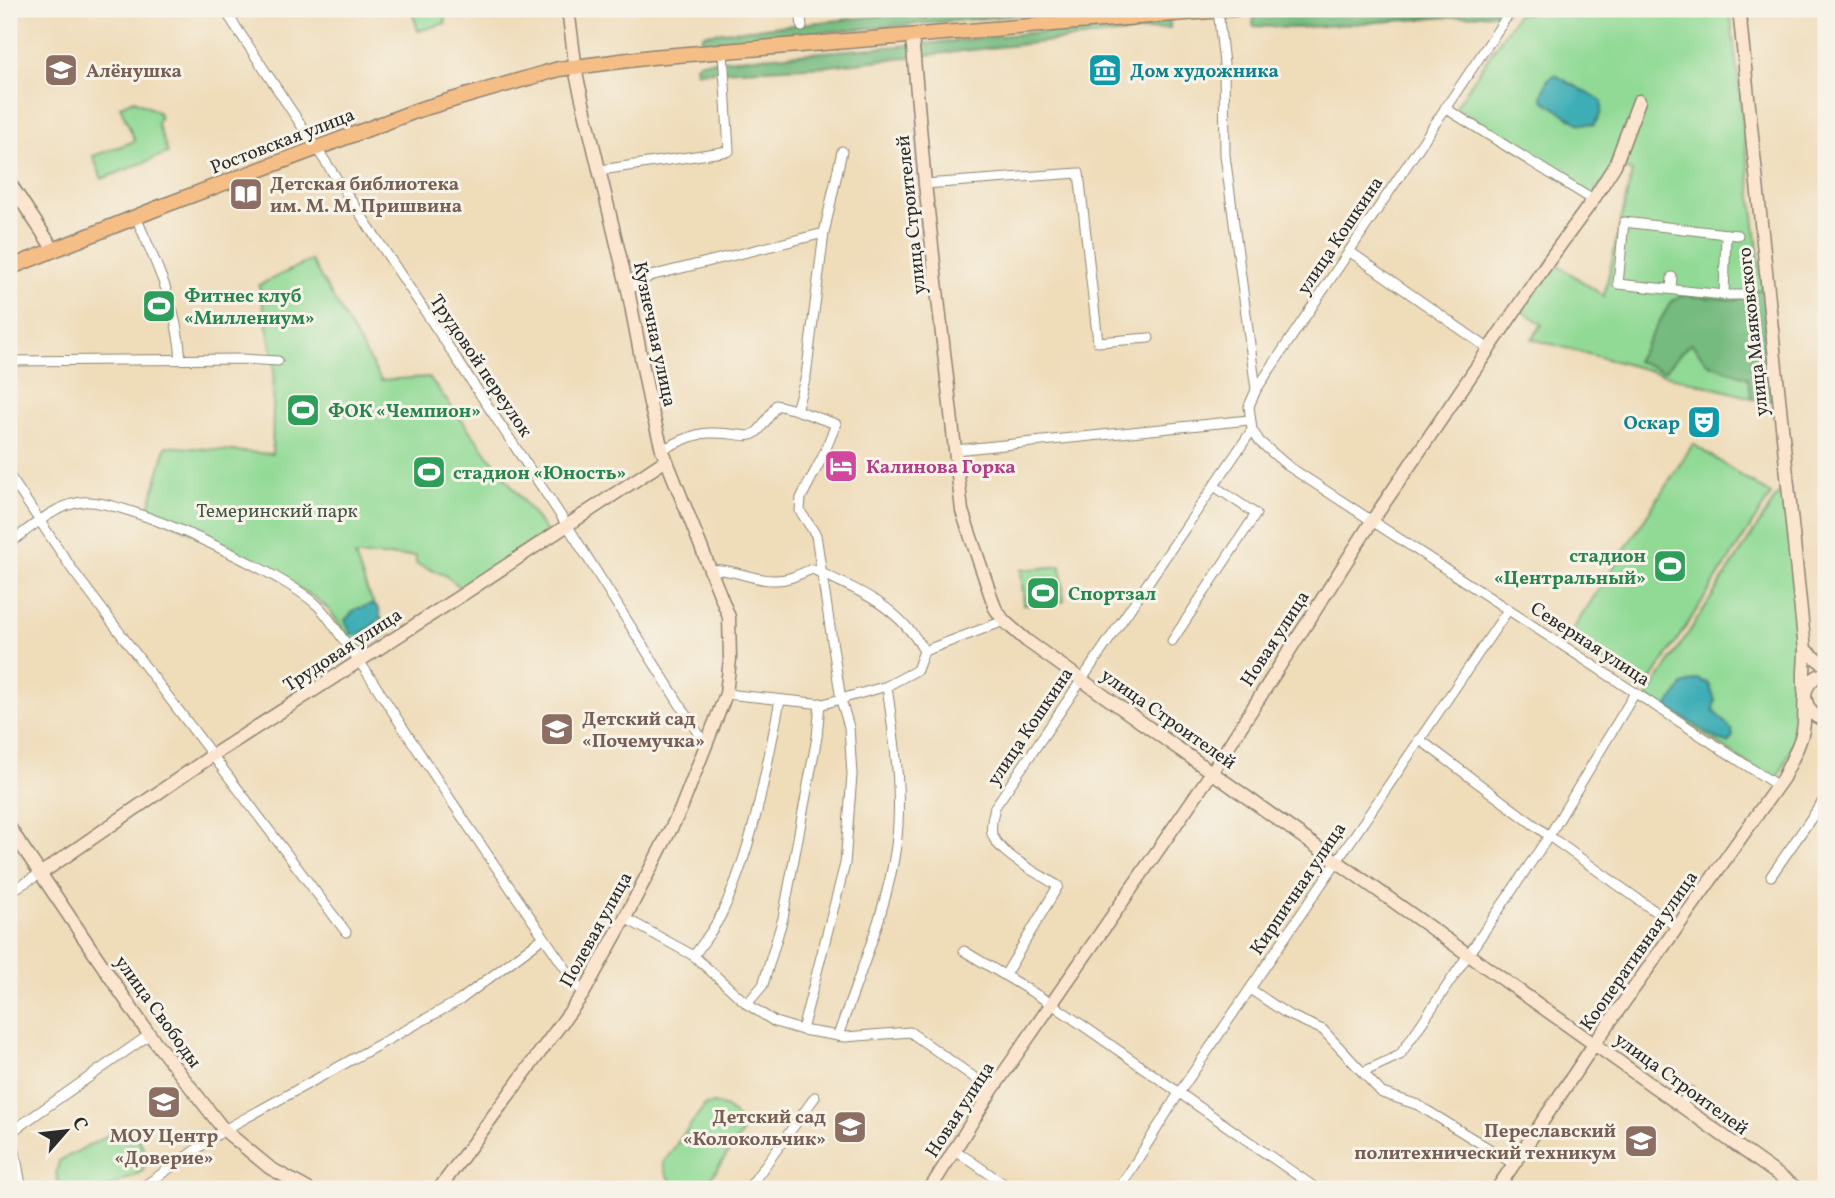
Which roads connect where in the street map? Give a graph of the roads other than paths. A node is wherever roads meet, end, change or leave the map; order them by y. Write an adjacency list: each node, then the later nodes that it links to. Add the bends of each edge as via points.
1 (224, 9): 14 (street, Трудовой переулок)
2 (568, 9): 11 (street, Кузнечная улица)
3 (800, 9): 8 (street)
4 (1235, 9): 7 (main road, Ростовская улица)
5 (1512, 9): 13 (street, улица Кошкина)
6 (1739, 9): 62 (street, улица Маяковского)
7 (1218, 10): 9 (main road, Ростовская улица); 45 (street, via 1225,155)
8 (802, 27)
9 (912, 36): 10 (main road, Ростовская улица); 18 (street, улица Строителей)
10 (723, 52): 11 (main road, Ростовская улица); 16 (street, via 729,151)
11 (575, 67): 14 (main road, Ростовская улица, via 421,108); 16 (street, Кузнечная улица)
12 (1639, 102): 19 (street, Новая улица, via 1615,165)
13 (1445, 108): 19 (street); 29 (street, улица Кошкина)
14 (316, 147): 20 (main road, Ростовская улица); 55 (street, Трудовой переулок)
15 (842, 151): 23 (street)
16 (601, 170): 36 (street, Кузнечная улица)
17 (9, 182): 28 (street)
18 (925, 184): 40 (street, via 1079,173 1098,342); 49 (street, улица Строителей)
19 (1593, 200): 41 (street, Новая улица)
20 (136, 217): 28 (main road, Ростовская улица); 42 (street, via 170,297)
21 (1656, 225): 22 (street); 26 (street); 34 (street, via 1624,222 1618,284)
22 (1675, 228): 24 (street, via 1694,235); 27 (street)
23 (824, 233): 36 (street, via 650,276); 46 (street, via 806,376)
24 (1726, 234): 25 (street); 38 (street)
25 (1738, 235)
26 (1655, 237)
27 (1674, 239)
28 (54, 250): 30 (main road, Ростовская улица)
29 (1349, 251): 41 (street); 45 (street, улица Кошкина)
30 (9, 268)
31 (1653, 275): 34 (street)
32 (1672, 277): 35 (street)
33 (1694, 278): 37 (street)
34 (1651, 287): 35 (street)
35 (1671, 289): 37 (street)
36 (628, 290): 50 (street, Кузнечная улица)
37 (1693, 291): 38 (street)
38 (1724, 295): 39 (street)
39 (1742, 295)
40 (1149, 338)
41 (1489, 349): 53 (street, Новая улица)
42 (181, 359): 43 (street); 44 (street)
43 (9, 361)
44 (278, 361)
45 (1256, 390): 47 (street, улица Кошкина)
46 (796, 411): 50 (street, via 776,405 760,432 750,436 706,432); 58 (street, via 836,424 801,498 800,511 816,535)
47 (1249, 419): 48 (street, улица Кошкина); 49 (street)
48 (1252, 430): 52 (street, улица Кошкина); 53 (street, Северная улица, via 1288,466)
49 (955, 450): 60 (street, улица Строителей, via 962,511 995,608)
50 (664, 454): 55 (street, Трудовая улица); 57 (street, Кузнечная улица)
51 (9, 475): 54 (street)
52 (1214, 486): 61 (street, via 1256,514); 68 (street, улица Кошкина)
53 (1372, 521): 59 (street, Северная улица); 81 (street, Новая улица)
54 (39, 522): 56 (street); 65 (street, via 84,502 115,507 177,529 300,592 319,606); 80 (street)
55 (567, 526): 65 (street, Трудовая улица); 79 (street, Трудовой переулок)
56 (9, 544)
57 (711, 570): 58 (street, via 775,581 812,569); 64 (street, Кузнечная улица, via 729,617)
58 (820, 573): 63 (street, via 888,608 914,632); 74 (street)
59 (1508, 610): 71 (street, Северная улица); 78 (street, Кирпичная улица)
60 (1004, 621): 63 (street); 68 (street, улица Строителей)
61 (1172, 641)
62 (1805, 650): 66 (street); 70 (street, улица Маяковского)
63 (925, 651): 69 (street, via 917,670)
64 (730, 659): 72 (street, Полевая улица)
65 (360, 661): 80 (street, Трудовая улица); 93 (street)
66 (1826, 666)
67 (1826, 673): 70 (street, via 1810,682)
68 (1082, 680): 81 (street, улица Строителей); 97 (street, улица Кошкина, via 995,807 991,820 1000,848 1058,886)
69 (887, 686): 74 (street); 104 (street, via 899,810 896,845 884,903)
70 (1805, 692): 76 (street, via 1810,712); 77 (street, улица Маяковского)
71 (1635, 693): 82 (street, Северная улица); 85 (street)
72 (726, 694): 73 (street); 79 (street, Полевая улица)
73 (780, 699): 75 (street); 96 (street, via 745,852 723,913)
74 (841, 700): 75 (street); 102 (street, via 849,727 852,775 845,864)
75 (820, 704): 100 (street, via 783,918 763,985)
76 (1826, 721): 77 (street)
77 (1803, 731): 82 (street, Кооперативная улица)
78 (1419, 739): 85 (street); 86 (street, Кирпичная улица)
79 (706, 746): 90 (street, Полевая улица, via 680,811)
80 (213, 755): 87 (street, Трудовая улица); 92 (street)
81 (1212, 772): 86 (street, улица Строителей); 101 (street, Новая улица)
82 (1777, 786): 91 (street, Кооперативная улица)
83 (1826, 797): 88 (street)
84 (9, 827): 87 (street, улица Свободы)
85 (1549, 836): 91 (street); 95 (street)
86 (1336, 860): 95 (street, улица Строителей); 98 (street, Кирпичная улица)
87 (40, 874): 89 (street); 103 (street, улица Свободы)
88 (1771, 876)
89 (9, 892)
90 (625, 918): 96 (street); 99 (street, Полевая улица)
91 (1677, 927): 105 (street, Кооперативная улица)
92 (346, 932)
93 (544, 937): 99 (street); 113 (street, via 460,1000)
94 (964, 951): 97 (street)
95 (1468, 954): 105 (street, улица Строителей); 106 (street, via 1400,1055)
96 (694, 956): 100 (street)
97 (1005, 975): 101 (street)
98 (1250, 989): 106 (street, via 1322,1030); 109 (street, Кирпичная улица)
99 (583, 994): 120 (street, Полевая улица)
100 (747, 1004): 102 (street, via 775,1022)
101 (1052, 1004): 107 (street, Новая улица); 109 (street)
102 (802, 1030): 104 (street)
103 (149, 1035): 113 (street, улица Свободы); 114 (street)
104 (838, 1036): 107 (street, via 910,1032)
105 (1595, 1044): 111 (street, улица Строителей); 116 (street, Кооперативная улица)
106 (1363, 1072): 116 (street, via 1381,1093 1418,1105)
107 (992, 1090): 115 (street, Новая улица)
108 (1690, 1091): 111 (street)
109 (1179, 1093): 124 (street, Кирпичная улица); 125 (street)
110 (815, 1097): 121 (street)
111 (1681, 1106): 127 (street, улица Строителей)
112 (9, 1118): 114 (street)
113 (224, 1130): 118 (street); 119 (street, улица Свободы, via 270,1168)
114 (11, 1132): 117 (street)
115 (955, 1150): 122 (street, Новая улица); 123 (street)
116 (1514, 1164): 126 (street, Кооперативная улица)
117 (21, 1185)
118 (140, 1189)
119 (307, 1189)
120 (439, 1189)
121 (748, 1189)
122 (930, 1189)
123 (1011, 1189)
124 (1119, 1189)
125 (1317, 1189)
126 (1497, 1189)
127 (1798, 1189)

